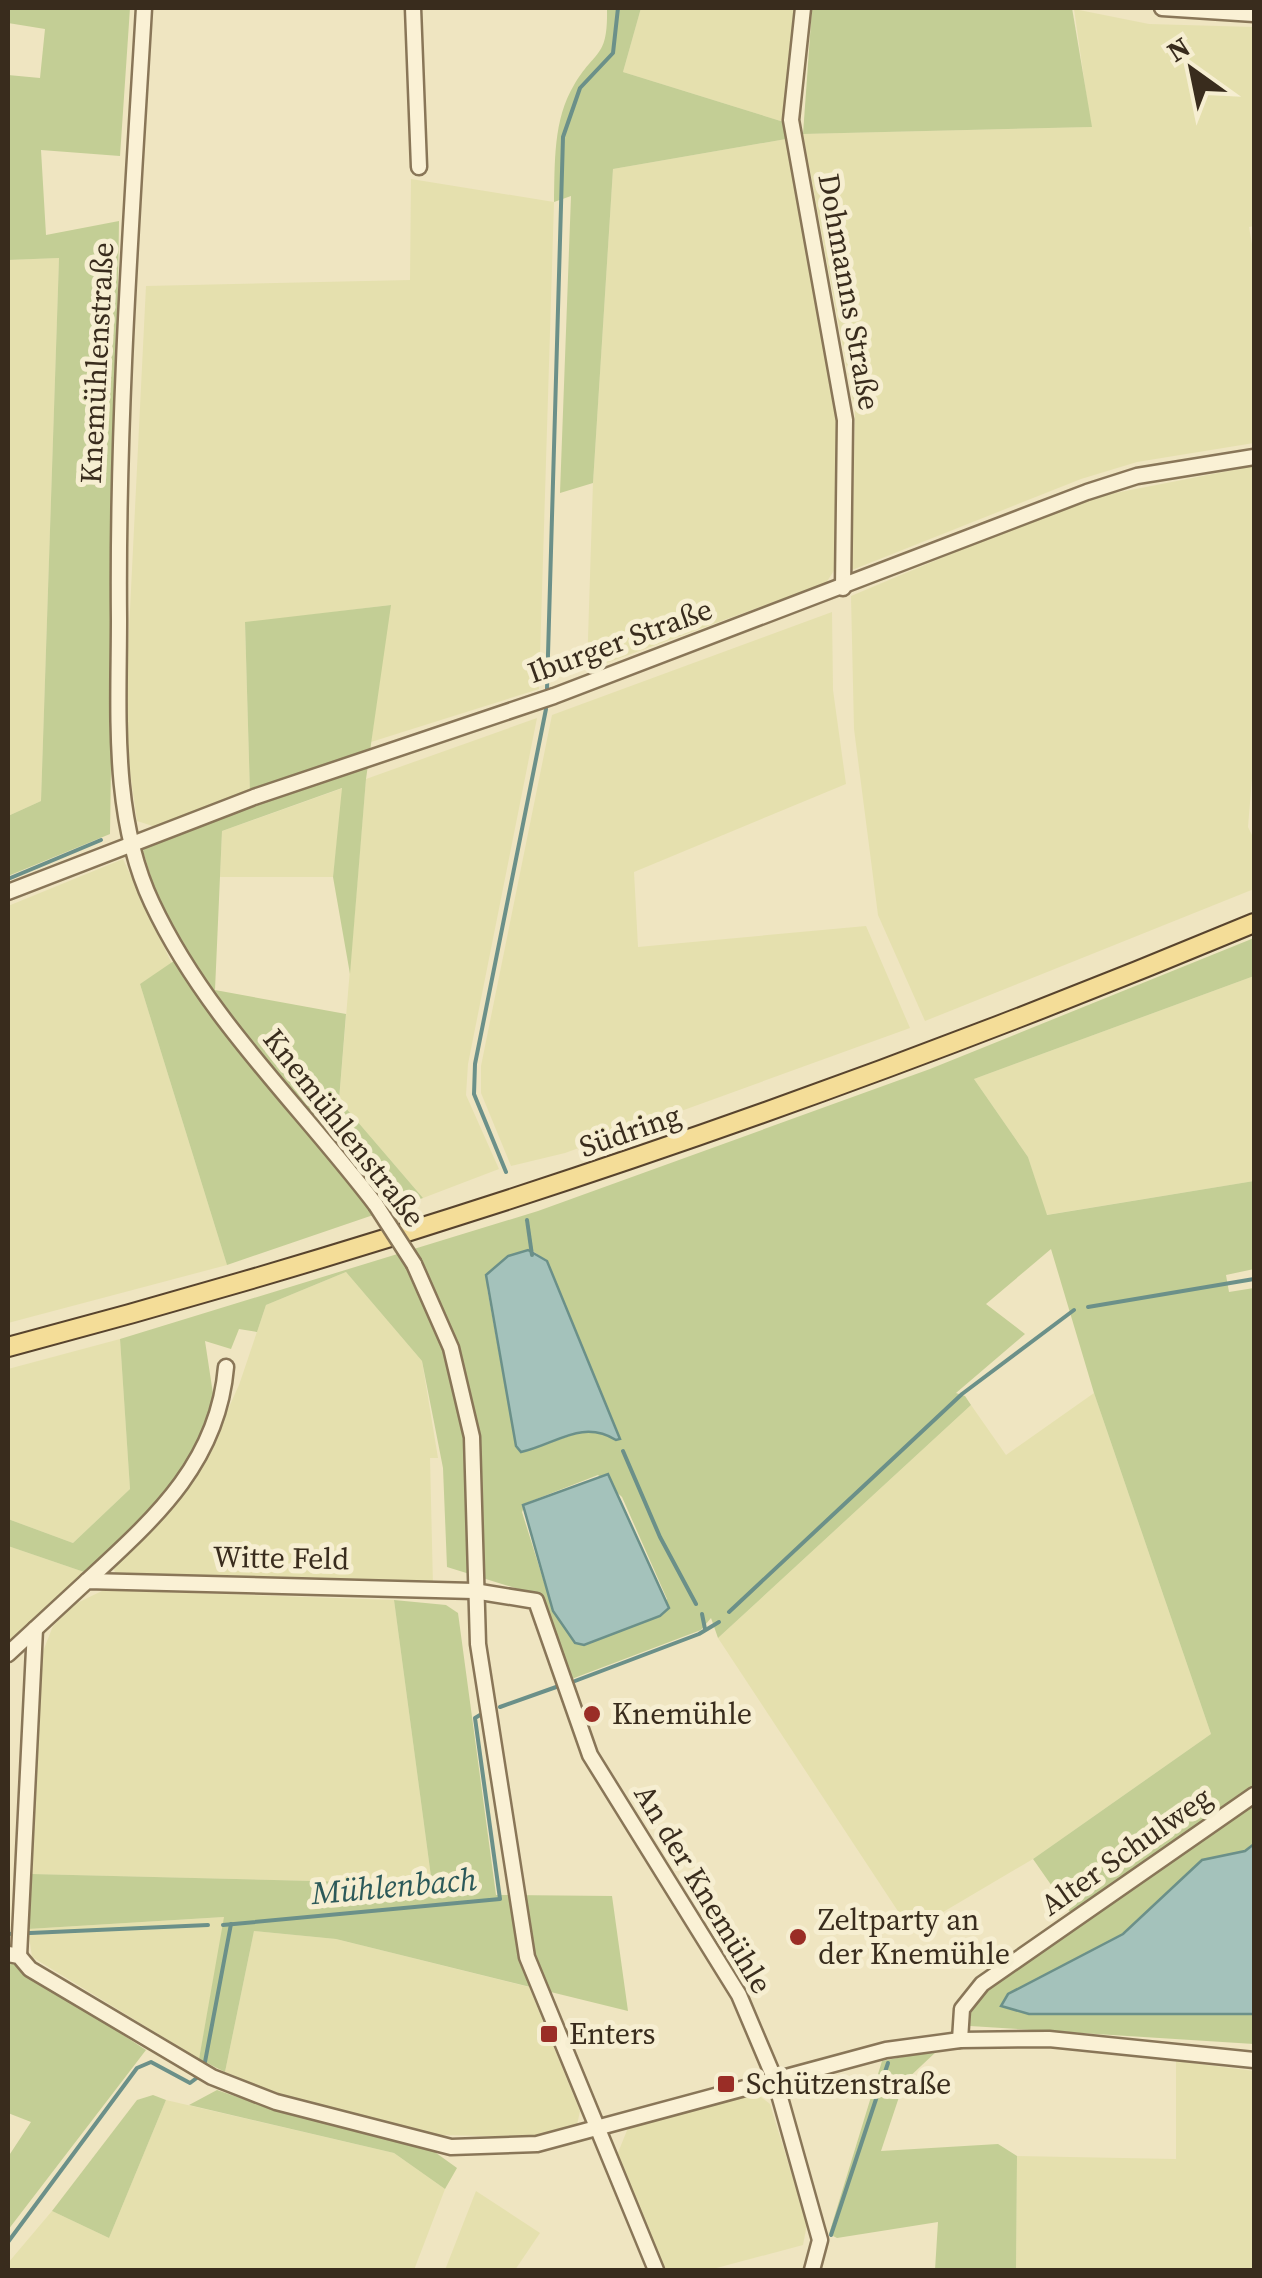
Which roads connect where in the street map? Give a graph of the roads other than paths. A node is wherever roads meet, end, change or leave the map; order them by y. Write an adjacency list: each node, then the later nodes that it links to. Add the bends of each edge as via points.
1 (144, 8): 9 (street, Knemühlenstraße, via 118,469 118,730)
2 (414, 8): 6 (street)
3 (803, 8): 8 (street, Dohmanns Straße, via 790,120 845,420)
4 (1162, 8): 5 (street)
5 (1254, 14)
6 (419, 167)
7 (1254, 457): 8 (street, Iburger Straße, via 1120,481)
8 (843, 588): 9 (street, Iburger Straße)
9 (131, 842): 10 (street, Iburger Straße); 15 (street, Knemühlenstraße, bridge, via 150,900 194,984 376,1206 414,1264 451,1348 469,1420 476,1487)
10 (8, 892)
11 (1254, 923): 12 (main road, Südring, via 668,1147 429,1226)
12 (8, 1347)
13 (226, 1367): 14 (street, via 222,1406 190,1472 160,1513)
14 (87, 1581): 15 (street, Witte Feld); 16 (street)
15 (474, 1591): 22 (street, An der Knemühle, via 536,1601 590,1755 739,1995); 23 (street, Knemühlenstraße, via 527,1957)
16 (35, 1629): 17 (street); 19 (street)
17 (8, 1654)
18 (1254, 1795): 20 (street, Alter Schulweg, via 982,1984 962,2009)
19 (14, 1955): 23 (street, via 155,2046 276,2102 451,2147 503,2148)
20 (960, 2040): 21 (street, via 1049,2039); 22 (street, via 886,2050)
21 (1254, 2060)
22 (775, 2080): 23 (street); 25 (street, An der Knemühle, via 820,2240)
23 (600, 2129): 24 (street, Knemühlenstraße)
24 (656, 2270)
25 (812, 2270)

